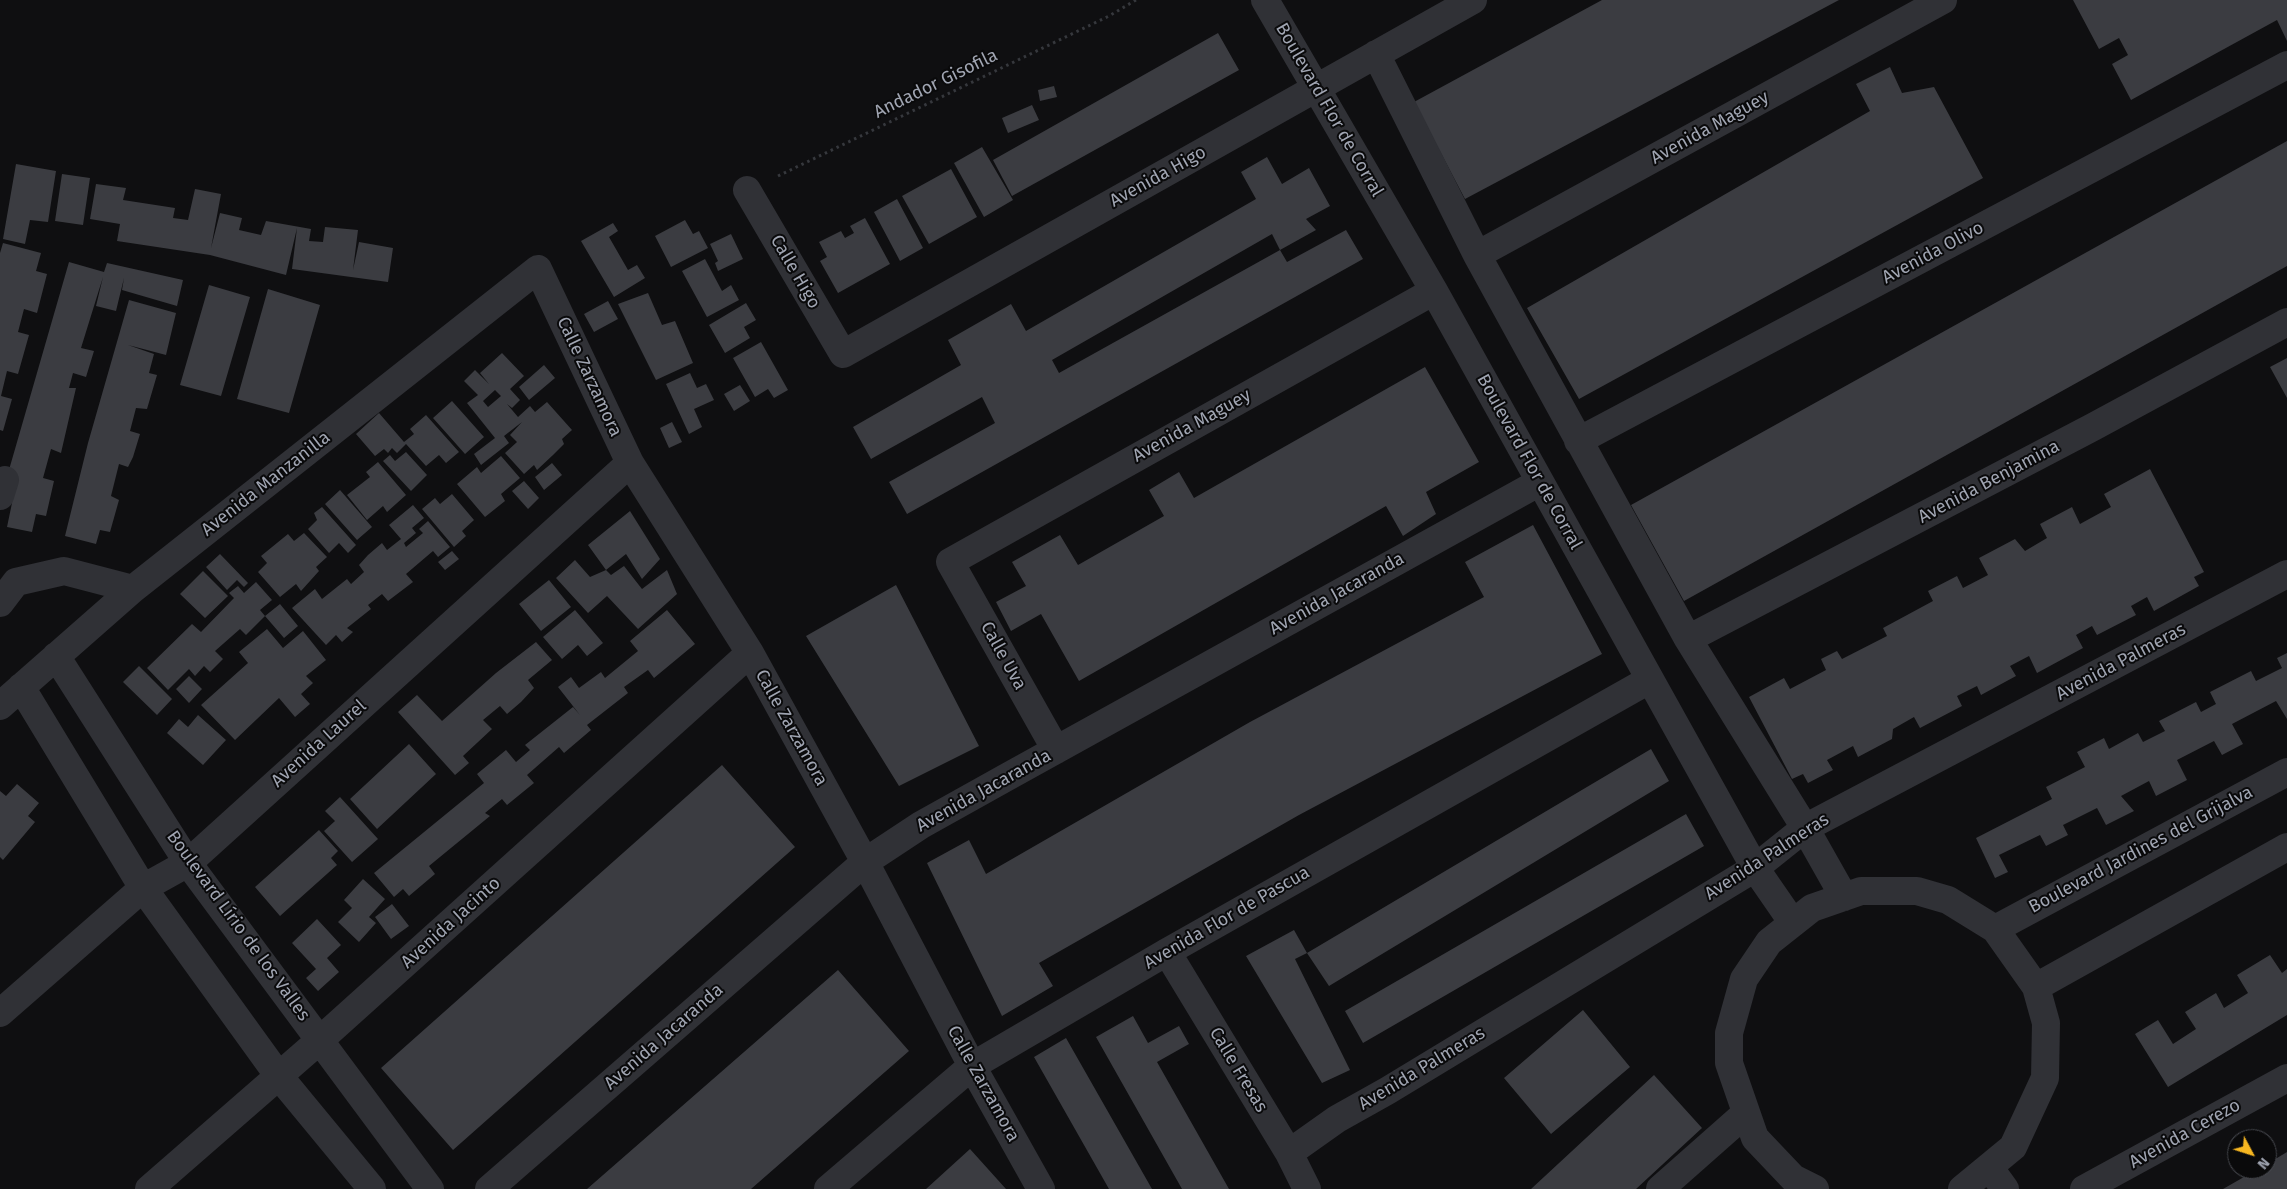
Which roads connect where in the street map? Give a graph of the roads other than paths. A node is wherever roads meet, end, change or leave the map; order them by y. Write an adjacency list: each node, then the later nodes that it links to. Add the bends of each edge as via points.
1 (1265, 0): 6 (street, Boulevard Flor de Corral)
2 (1473, 0): 4 (street, Avenida Higo)
3 (1943, 0): 8 (street, Avenida Maguey)
4 (1376, 54): 6 (street, Avenida Higo); 8 (street)
5 (2287, 65): 13 (street, Avenida Olivo)
6 (1315, 88): 10 (street, Boulevard Flor de Corral); 12 (street, Avenida Higo)
7 (748, 190): 12 (street, Calle Higo)
8 (1477, 255): 13 (street)
9 (538, 269): 14 (street, Calle Zarzamora); 18 (street, Avenida Manzanilla)
10 (1434, 291): 15 (street, Boulevard Flor de Corral); 16 (street, Avenida Maguey)
11 (2287, 322): 20 (street, Avenida Benjamina)
12 (843, 354)
13 (1578, 441): 20 (street)
14 (630, 463): 21 (street, Calle Zarzamora); 30 (street, Avenida Laurel)
15 (1540, 482): 23 (street, Boulevard Flor de Corral); 26 (street, Avenida Jacaranda)
16 (950, 562): 26 (street, Calle Uva)
17 (2287, 574): 28 (street, Avenida Palmeras)
18 (133, 589): 19 (street, via 64,571 16,582); 22 (street, Avenida Manzanilla)
19 (0, 603)
20 (1688, 639): 28 (street)
21 (750, 653): 31 (street, Calle Zarzamora); 40 (street, Avenida Jacinto)
22 (56, 656): 24 (street, Avenida Manzanilla); 30 (street, Boulevard Lírio de los Valles)
23 (1649, 680): 32 (street, Boulevard Flor de Corral); 37 (street, Avenida Flor de Pascua)
24 (21, 687): 25 (street, Avenida Manzanilla); 33 (street)
25 (0, 706)
26 (1056, 750): 31 (street, Avenida Jacaranda, via 921,825)
27 (2287, 772): 36 (street, Boulevard Jardines del Grijalva)
28 (1805, 828): 32 (street, Avenida Palmeras); 34 (street)
29 (2287, 847): 38 (street)
30 (188, 862): 33 (street, Avenida Laurel); 40 (street, Boulevard Lírio de los Valles)
31 (865, 862): 41 (street, Calle Zarzamora); 51 (street, Avenida Jacaranda)
32 (1755, 868): 35 (street, Boulevard Flor de Corral); 45 (street, Avenida Palmeras, via 1337,1119)
33 (143, 888): 39 (street, Avenida Laurel); 42 (street)
34 (1844, 897): 35 (street, via 1812,908); 36 (street, via 1861,891 1917,891 1948,900)
35 (1793, 924): 44 (street, via 1768,942 1744,979 1729,1033 1729,1063)
36 (1995, 929): 38 (street)
37 (1167, 952): 41 (street, Avenida Flor de Pascua); 45 (street, Calle Fresas)
38 (2036, 987): 46 (street, via 2046,1023 2045,1078 2013,1147)
39 (0, 1013)
40 (320, 1040): 42 (street, Avenida Jacinto); 50 (street, Boulevard Lírio de los Valles)
41 (972, 1066): 52 (street, Avenida Flor de Pascua); 53 (street, Calle Zarzamora)
42 (278, 1075): 48 (street, Avenida Jacinto); 49 (street)
43 (2287, 1078): 58 (street, Avenida Cerezo)
44 (1746, 1113): 47 (street, via 1755,1138); 55 (street)
45 (1289, 1153): 54 (street, Calle Fresas)
46 (1989, 1167): 56 (street); 57 (street)
47 (1796, 1185)
48 (149, 1189)
49 (372, 1189)
50 (430, 1189)
51 (489, 1189)
52 (828, 1189)
53 (1041, 1189)
54 (1307, 1189)
55 (1660, 1189)
56 (1962, 1189)
57 (2005, 1189)
58 (2084, 1189)

